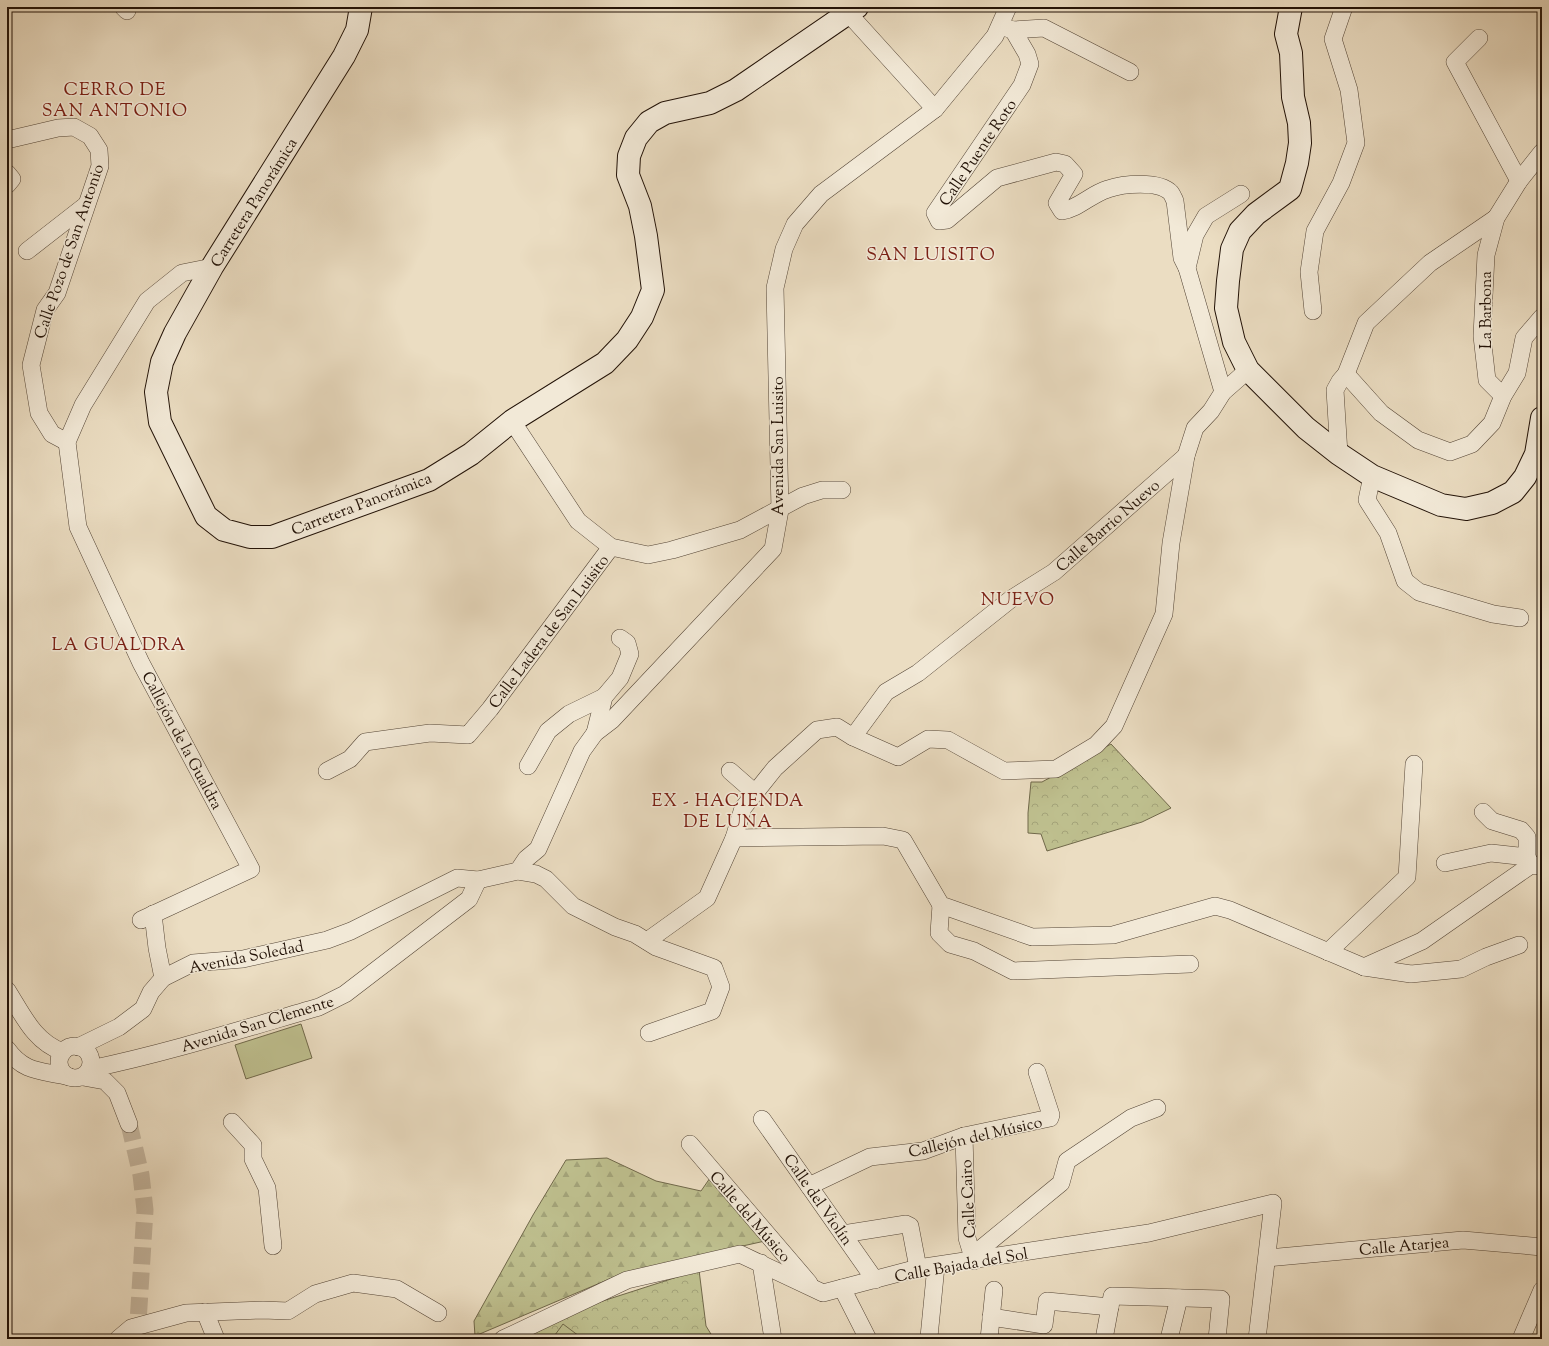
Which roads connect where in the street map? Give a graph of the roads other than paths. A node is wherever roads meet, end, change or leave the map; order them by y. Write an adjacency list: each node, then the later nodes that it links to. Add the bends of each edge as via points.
1 (361, 7): 19 (street, Carretera Panorámica, via 357,30 344,56)
2 (1008, 7): 6 (street, Avenida San Luisito)
3 (1291, 7): 23 (street, via 1286,34 1291,53 1293,97 1299,122 1300,143 1297,163 1290,188 1256,214 1240,231 1232,249 1228,281 1226,308 1234,342)
4 (1344, 7): 21 (street, via 1333,39 1349,90 1356,143 1341,183 1314,231 1309,272)
5 (852, 10): 9 (street); 28 (street, Carretera Panorámica, via 736,90 710,103 665,113 649,122 636,138 629,156 628,175 640,206 653,290 642,317 628,340 605,363)
6 (1006, 28): 8 (street, via 1044,28); 9 (street, Avenida San Luisito, via 995,36); 20 (street, Calle Puente Roto, via 1027,54 1030,64 1022,85 935,213 939,220 946,220 997,178 1056,162 1064,164 1074,174 1057,203 1062,211 1072,210 1082,201 1108,189 1143,184 1158,186 1170,192 1175,201 1182,258)
7 (1479, 38): 13 (street, via 1456,62)
8 (1130, 72)
9 (935, 109): 34 (street, Avenida San Luisito, via 821,194 795,224 784,249 775,288)
10 (7, 140): 16 (street, Calle Pozo de San Antonio, via 58,128 74,127 90,136 99,150 100,166)
11 (1542, 152): 13 (street)
12 (7, 174): 14 (street, via 12,179)
13 (1520, 181): 17 (street)
14 (7, 185)
15 (1241, 194): 20 (street, via 1206,216 1195,235)
16 (86, 205): 18 (street); 29 (street, Calle Pozo de San Antonio, via 57,293 45,310 31,364 39,413 52,434)
17 (1496, 218): 24 (street, via 1430,263 1366,322); 26 (street, La Barbona, via 1486,255 1482,336 1488,380)
18 (27, 251)
19 (212, 267): 28 (street, Carretera Panorámica, via 175,333 162,362 156,392 160,422 206,516 224,530 250,537 272,537 429,480 471,454); 29 (street, via 182,273 147,301 83,405)
20 (1187, 268): 25 (street)
21 (1313, 311)
22 (1542, 317): 26 (street, via 1524,338 1517,373)
23 (1248, 370): 25 (street); 30 (street, via 1306,428)
24 (1346, 374): 26 (street, via 1381,413 1418,440 1450,452 1472,444 1492,424); 30 (street, via 1335,390)
25 (1223, 392): 31 (street, via 1211,411 1195,428)
26 (1503, 396)
27 (1542, 418): 32 (street, via 1536,454 1525,477 1513,492 1492,503 1466,509 1441,505)
28 (512, 421): 35 (street, via 578,521)
29 (67, 442): 58 (street, Callejón de la Gualdra, via 78,526 141,663 251,869 147,917)
30 (1339, 454): 32 (street)
31 (1186, 456): 40 (street, Calle Barrio Nuevo, via 1054,572 1011,599 918,673 886,692); 40 (street, via 1171,543 1164,614 1114,726 1096,745 1056,769 1004,770 948,740 928,739 898,757)
32 (1372, 476): 36 (street, via 1368,500 1388,534 1405,581 1419,592 1493,614)
33 (842, 490): 34 (street, Calle Ladera de San Luisito, via 822,490 809,494)
34 (780, 510): 35 (street, Calle Ladera de San Luisito, via 740,530 672,550 648,555); 39 (street, Avenida San Luisito, via 773,549 612,720)
35 (610, 547): 43 (street, Calle Ladera de San Luisito, via 468,735 430,733 365,742 350,759)
36 (1520, 618)
37 (620, 638): 38 (street, via 627,643 630,654 620,678)
38 (604, 697): 39 (street); 42 (street, via 569,714 548,731)
39 (595, 733): 50 (street, Avenida San Luisito, via 582,751 538,849 526,859)
40 (853, 737): 45 (street, via 837,727 817,730 774,768)
41 (1414, 764): 55 (street, via 1407,877)
42 (528, 766)
43 (327, 771)
44 (730, 771): 45 (street)
45 (754, 792): 47 (street, via 743,808)
46 (1483, 812): 49 (street, via 1492,821 1521,830 1527,837)
47 (734, 838): 52 (street, via 883,836 903,840); 53 (street, via 707,898)
48 (1445, 863): 49 (street, via 1491,853)
49 (1533, 863): 57 (street, via 1422,941)
50 (518, 871): 51 (street); 53 (street, via 536,874 573,906)
51 (478, 880): 58 (street, Avenida Soledad, via 457,878 351,931 327,940 243,959 193,963); 64 (street, Avenida San Clemente, via 469,899 331,1002 204,1041)
52 (941, 905): 55 (street, via 1032,937 1113,935 1215,906); 56 (street, via 939,933 950,944 974,951 1013,971)
53 (647, 941): 60 (street, via 656,947 714,968 721,987 712,1010)
54 (1519, 944): 57 (street, via 1461,969 1411,974)
55 (1328, 952): 57 (street)
56 (1190, 964)
57 (1364, 967)
58 (163, 978): 62 (street, Avenida Soledad, via 151,992 143,1009 119,1027)
59 (7, 990): 62 (street, via 44,1044)
60 (649, 1033)
61 (7, 1049): 64 (street, Avenida San Clemente, via 16,1061 30,1068)
62 (70, 1050): 64 (street, via 89,1054 91,1060); 64 (street, via 60,1059 60,1067 63,1072)
63 (1037, 1072): 69 (street, Callejón del Músico, via 1050,1118)
64 (81, 1074): 68 (street, via 105,1081 117,1093)
65 (1157, 1108): 76 (street, via 1131,1118 1067,1161 1062,1184)
66 (762, 1119): 71 (street, Calle del Violín)
67 (232, 1122): 73 (street, via 253,1145 253,1159 267,1188)
68 (129, 1124)
69 (964, 1136): 71 (street, Callejón del Músico, via 923,1151 870,1157); 76 (street, Calle Cairo, via 968,1238)
70 (690, 1144): 81 (street, Calle del Músico)
71 (809, 1186): 72 (street, Calle del Violín)
72 (843, 1234): 79 (street, via 906,1224 910,1226); 80 (street, Calle del Violín)
73 (273, 1246)
74 (1542, 1247): 75 (street, Calle Atarjea, via 1463,1240)
75 (1267, 1258): 76 (street, Calle Bajada del Sol, via 1272,1203 1149,1233); 100 (street)
76 (973, 1259): 78 (street, Calle Bajada del Sol)
77 (761, 1262): 81 (street, Calle Bajada del Sol); 93 (street, Calle Bajada del Sol, via 740,1254 627,1280); 94 (street)
78 (936, 1266): 79 (street, Calle Bajada del Sol); 90 (street)
79 (918, 1268): 80 (street, Calle Bajada del Sol)
80 (875, 1280): 82 (street, Calle Bajada del Sol)
81 (813, 1288): 82 (street, Calle Bajada del Sol, via 823,1293)
82 (842, 1288): 95 (street)
83 (994, 1290): 89 (street)
84 (1542, 1290): 101 (street)
85 (1179, 1298): 86 (street); 98 (street); 99 (street, via 1221,1299)
86 (1111, 1301): 89 (street, via 1047,1301 1044,1325); 97 (street)
87 (205, 1312): 88 (street, via 288,1311 316,1294 353,1282 397,1289); 91 (street, via 186,1313 142,1324 131,1328); 92 (street)
88 (438, 1313)
89 (991, 1317): 96 (street)
90 (931, 1338)
91 (118, 1339)
92 (216, 1339)
93 (503, 1339)
94 (773, 1339)
95 (868, 1339)
96 (989, 1339)
97 (1104, 1339)
98 (1169, 1339)
99 (1217, 1339)
100 (1258, 1339)
101 (1521, 1339)

